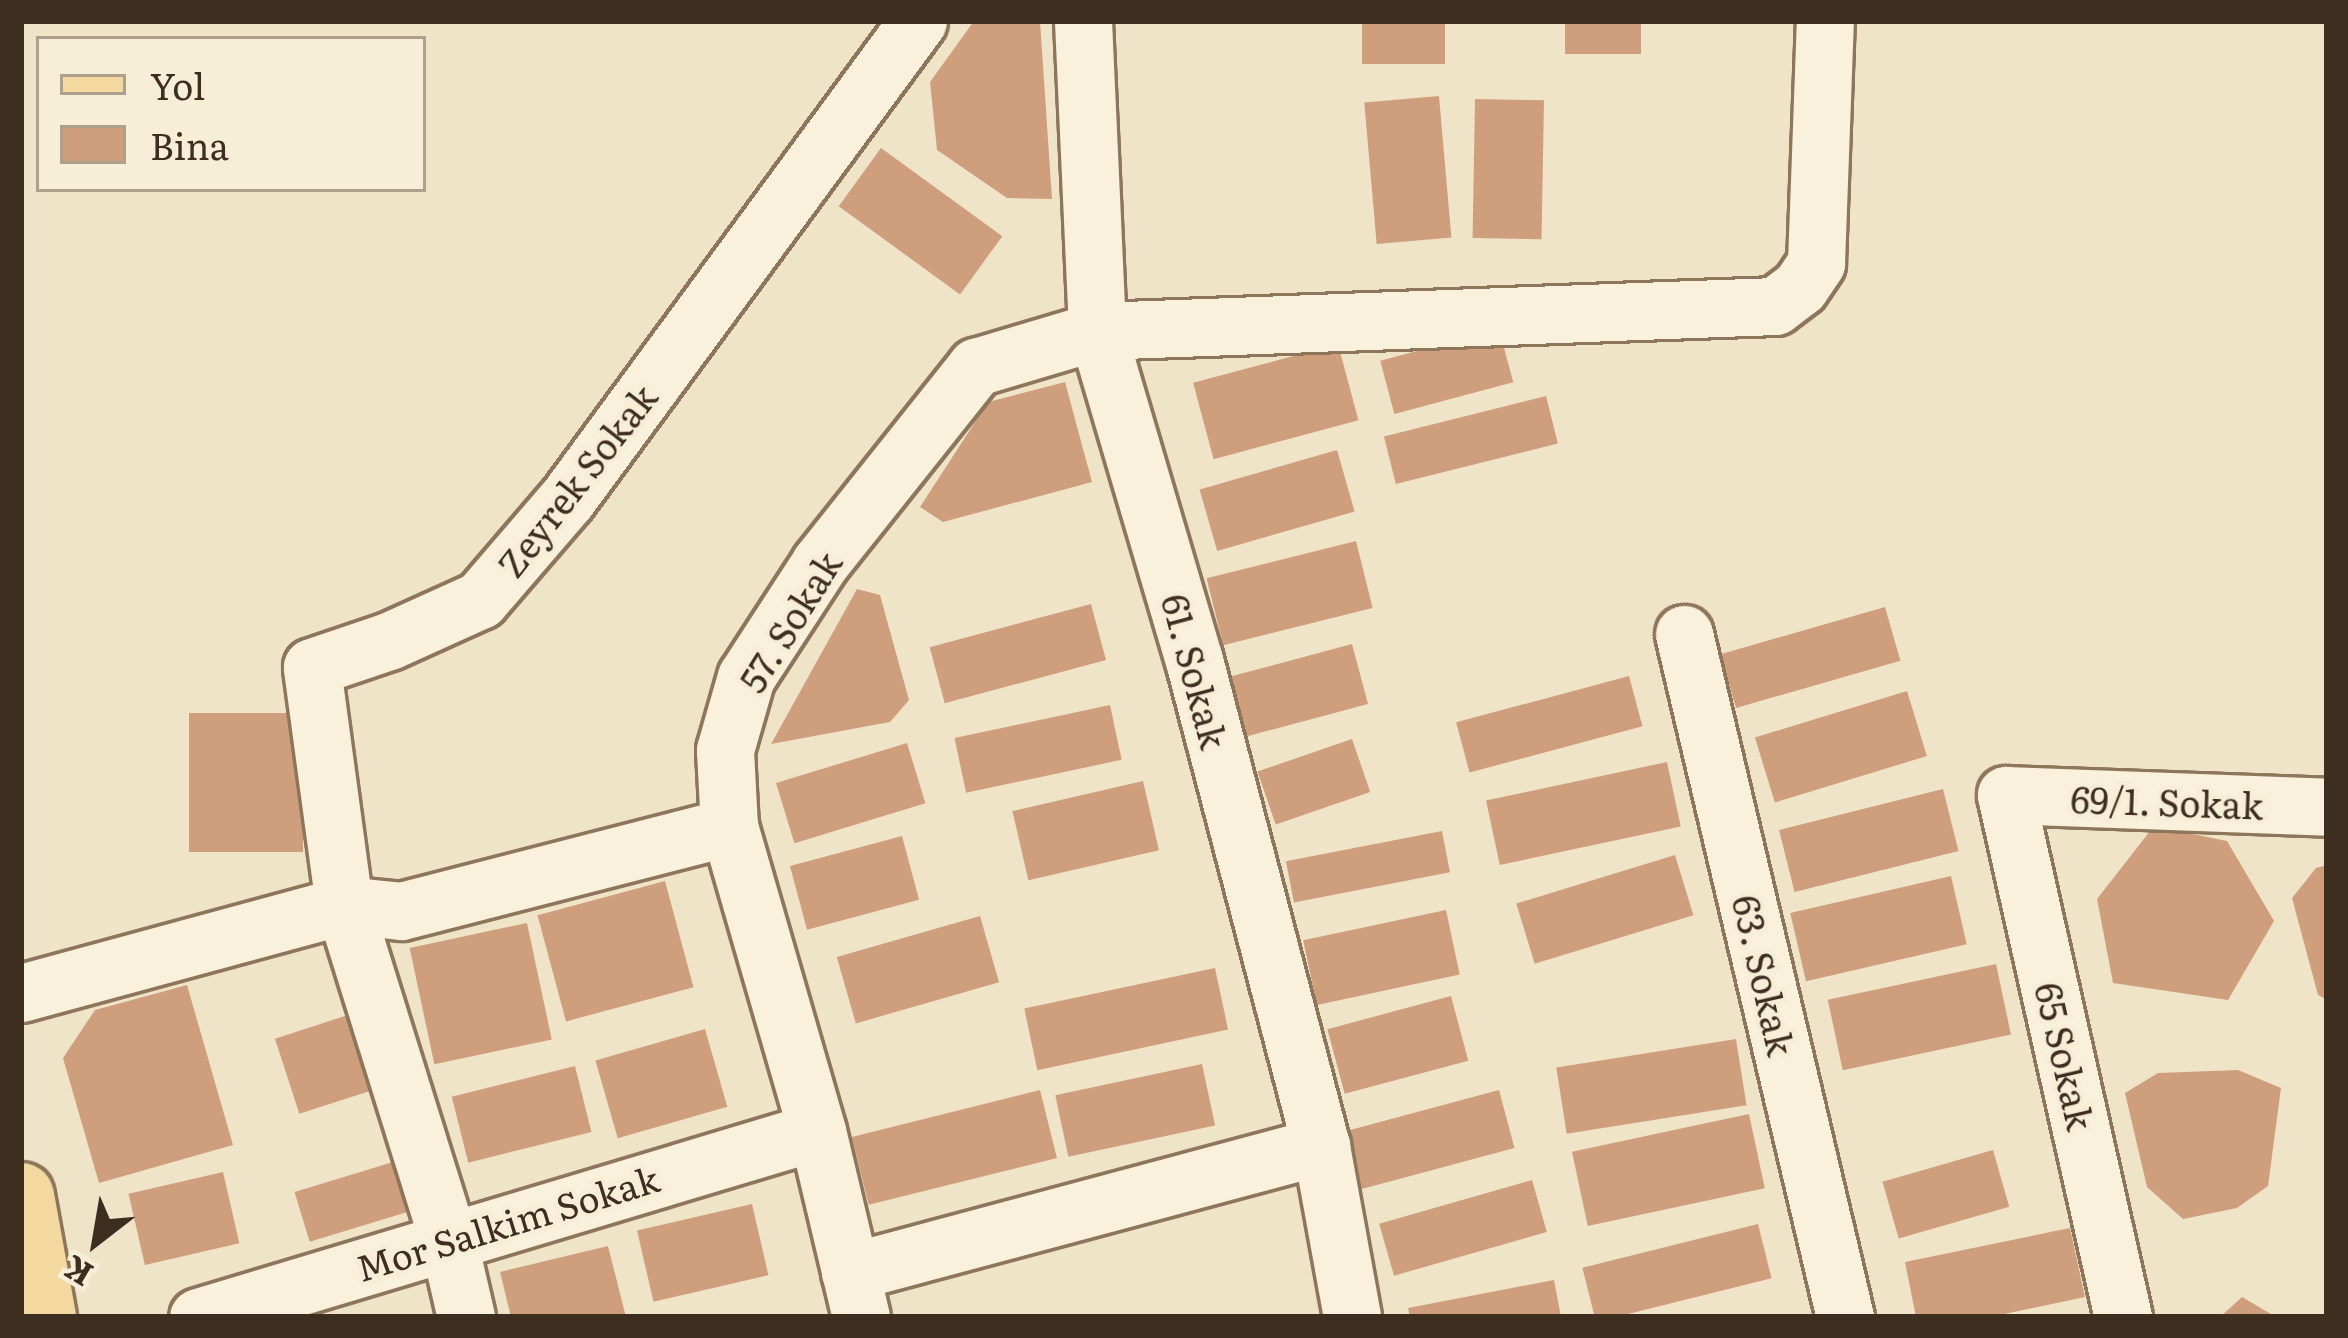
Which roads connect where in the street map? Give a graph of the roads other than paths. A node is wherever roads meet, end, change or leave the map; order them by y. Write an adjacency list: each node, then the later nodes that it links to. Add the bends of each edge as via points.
1 (918, 21): 9 (street, Zeyrek Sokak, via 567,499 480,600 312,667)
2 (1083, 21): 4 (street, 61. Sokak)
3 (1825, 21): 4 (street, 57. Sokak, via 1816,263 1775,306)
4 (1097, 331): 8 (street, 57. Sokak, via 976,367 820,563 746,677 724,750); 12 (street, 61. Sokak, via 1194,660)
5 (1684, 634): 20 (street, 63. Sokak)
6 (2006, 795): 7 (street, 69/1. Sokak); 21 (street, 65 Sokak)
7 (2327, 808)
8 (729, 826): 9 (street, via 400,911); 11 (street, 57. Sokak)
9 (344, 905): 10 (street); 14 (street, Zeyrek Sokak)
10 (21, 993)
11 (817, 1131): 14 (street, Mor Salkim Sokak); 15 (street, 57. Sokak)
12 (1321, 1146): 15 (street); 19 (street, 61. Sokak)
13 (21, 1196): 16 (main road)
14 (448, 1239): 17 (street, Mor Salkim Sokak); 18 (street, Zeyrek Sokak)
15 (855, 1294)
16 (44, 1317)
17 (198, 1317)
18 (466, 1317)
19 (1352, 1317)
20 (1845, 1317)
21 (2123, 1317)

